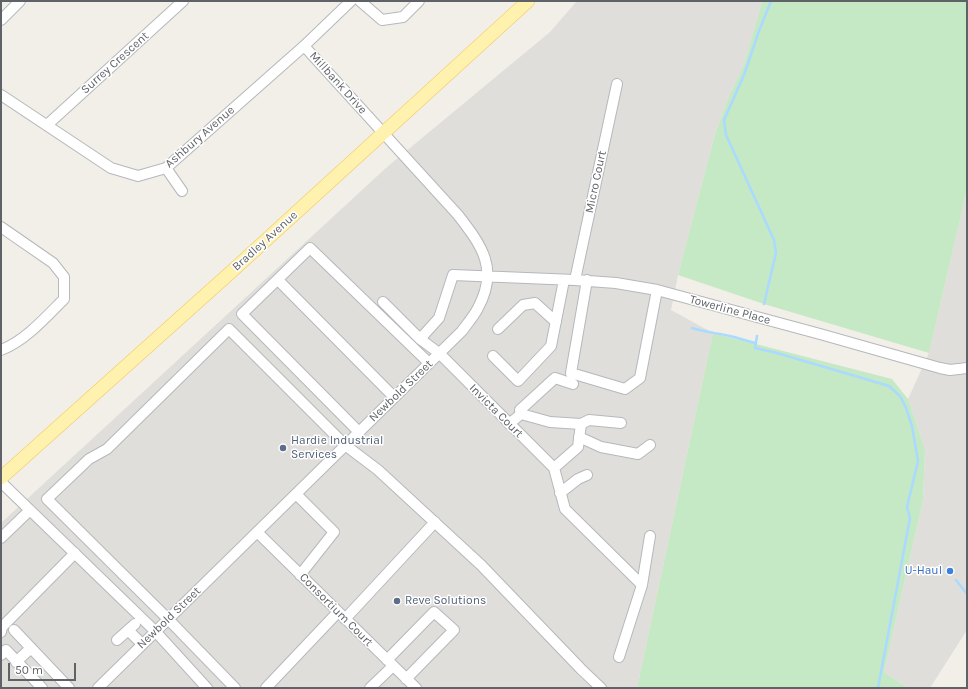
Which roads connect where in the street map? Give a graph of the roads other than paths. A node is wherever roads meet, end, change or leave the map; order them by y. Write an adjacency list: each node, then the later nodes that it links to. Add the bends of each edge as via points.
1 (20, 1): 7 (street)
2 (184, 1): 11 (street, Surrey Crescent)
3 (351, 1): 8 (street, Millbank Drive)
4 (360, 1): 5 (street, via 382,20 403,17)
5 (420, 1)
6 (528, 1): 12 (main road, Bradley Avenue)
7 (1, 20)
8 (304, 46): 12 (street, Millbank Drive); 13 (street, Ashbury Avenue)
9 (618, 84): 19 (street, Micro Court)
10 (1, 95): 11 (street, Ashbury Avenue)
11 (47, 125): 13 (street, Ashbury Avenue, via 111,168 138,176)
12 (383, 133): 16 (street, Newbold Street, via 458,215 480,246); 43 (main road, Bradley Avenue)
13 (166, 168): 14 (street)
14 (182, 191)
15 (1, 227): 26 (street, via 53,263 64,277 64,299 39,324 11,346)
16 (488, 276): 18 (street, Towerline Place); 25 (street, Towerline Place, via 453,275 439,318); 27 (street, Newbold Street, via 478,309 462,331)
17 (278, 280): 29 (street, via 310,248); 32 (street); 37 (street, via 242,314)
18 (564, 280): 19 (street, Towerline Place); 23 (street)
19 (575, 280): 20 (street, Towerline Place)
20 (587, 280): 21 (street, Towerline Place); 21 (street, via 571,373 625,389 640,378)
21 (657, 290): 30 (street, Towerline Place, via 926,365 950,370)
22 (383, 302): 25 (street, Invicta Court)
23 (556, 322): 24 (street, via 535,303 523,305); 28 (street, via 551,346 518,381)
24 (498, 329)
25 (420, 339): 27 (street, Invicta Court)
26 (1, 350)
27 (439, 353): 29 (street, Newbold Street); 35 (street, Invicta Court)
28 (493, 356)
29 (429, 363): 32 (street, Newbold Street)
30 (967, 368)
31 (573, 384): 33 (street, via 555,378 520,410)
32 (394, 397): 37 (street, Newbold Street)
33 (521, 414): 35 (street); 36 (street, via 550,422)
34 (621, 423): 36 (street, via 589,420)
35 (509, 424): 41 (street, Invicta Court)
36 (581, 424): 38 (street)
37 (359, 432): 40 (street, Newbold Street)
38 (579, 437): 39 (street, via 601,446 638,454); 41 (street, via 578,447)
39 (650, 444)
40 (345, 445): 46 (street, Newbold Street); 48 (street, via 378,470); 56 (street, via 229,329 107,449 89,458 47,500)
41 (554, 468): 45 (street)
42 (586, 475): 45 (street)
43 (1, 478)
44 (1, 482): 47 (street)
45 (560, 493): 54 (street, via 565,509)
46 (296, 494): 49 (street, Newbold Street); 53 (street, via 334,532)
47 (30, 510): 51 (street); 52 (street)
48 (435, 522): 57 (street); 76 (street, via 481,565)
49 (257, 532): 53 (street, Consortium Court); 56 (street, Newbold Street)
50 (650, 536): 54 (street)
51 (1, 538)
52 (75, 553): 59 (street); 60 (street, via 2,627)
53 (300, 575): 55 (street, Consortium Court)
54 (642, 584): 65 (street)
55 (338, 612): 57 (street, Consortium Court); 74 (street)
56 (168, 619): 59 (street, Newbold Street); 73 (street)
57 (345, 620): 67 (street, Consortium Court)
58 (14, 630): 63 (street)
59 (155, 631): 62 (street, Newbold Street); 72 (street)
60 (1, 632)
61 (116, 640): 62 (street, via 131,627)
62 (142, 644): 69 (street, Newbold Street)
63 (31, 648): 66 (street); 71 (street)
64 (1, 655): 66 (street, via 6,650)
65 (619, 657)
66 (16, 662): 70 (street)
67 (390, 663): 68 (street, Consortium Court); 68 (street, via 434,612 454,630); 75 (street)
68 (411, 685)
69 (101, 687)
70 (42, 688)
71 (69, 688)
72 (207, 688)
73 (235, 688)
74 (266, 688)
75 (370, 688)
76 (601, 688)

